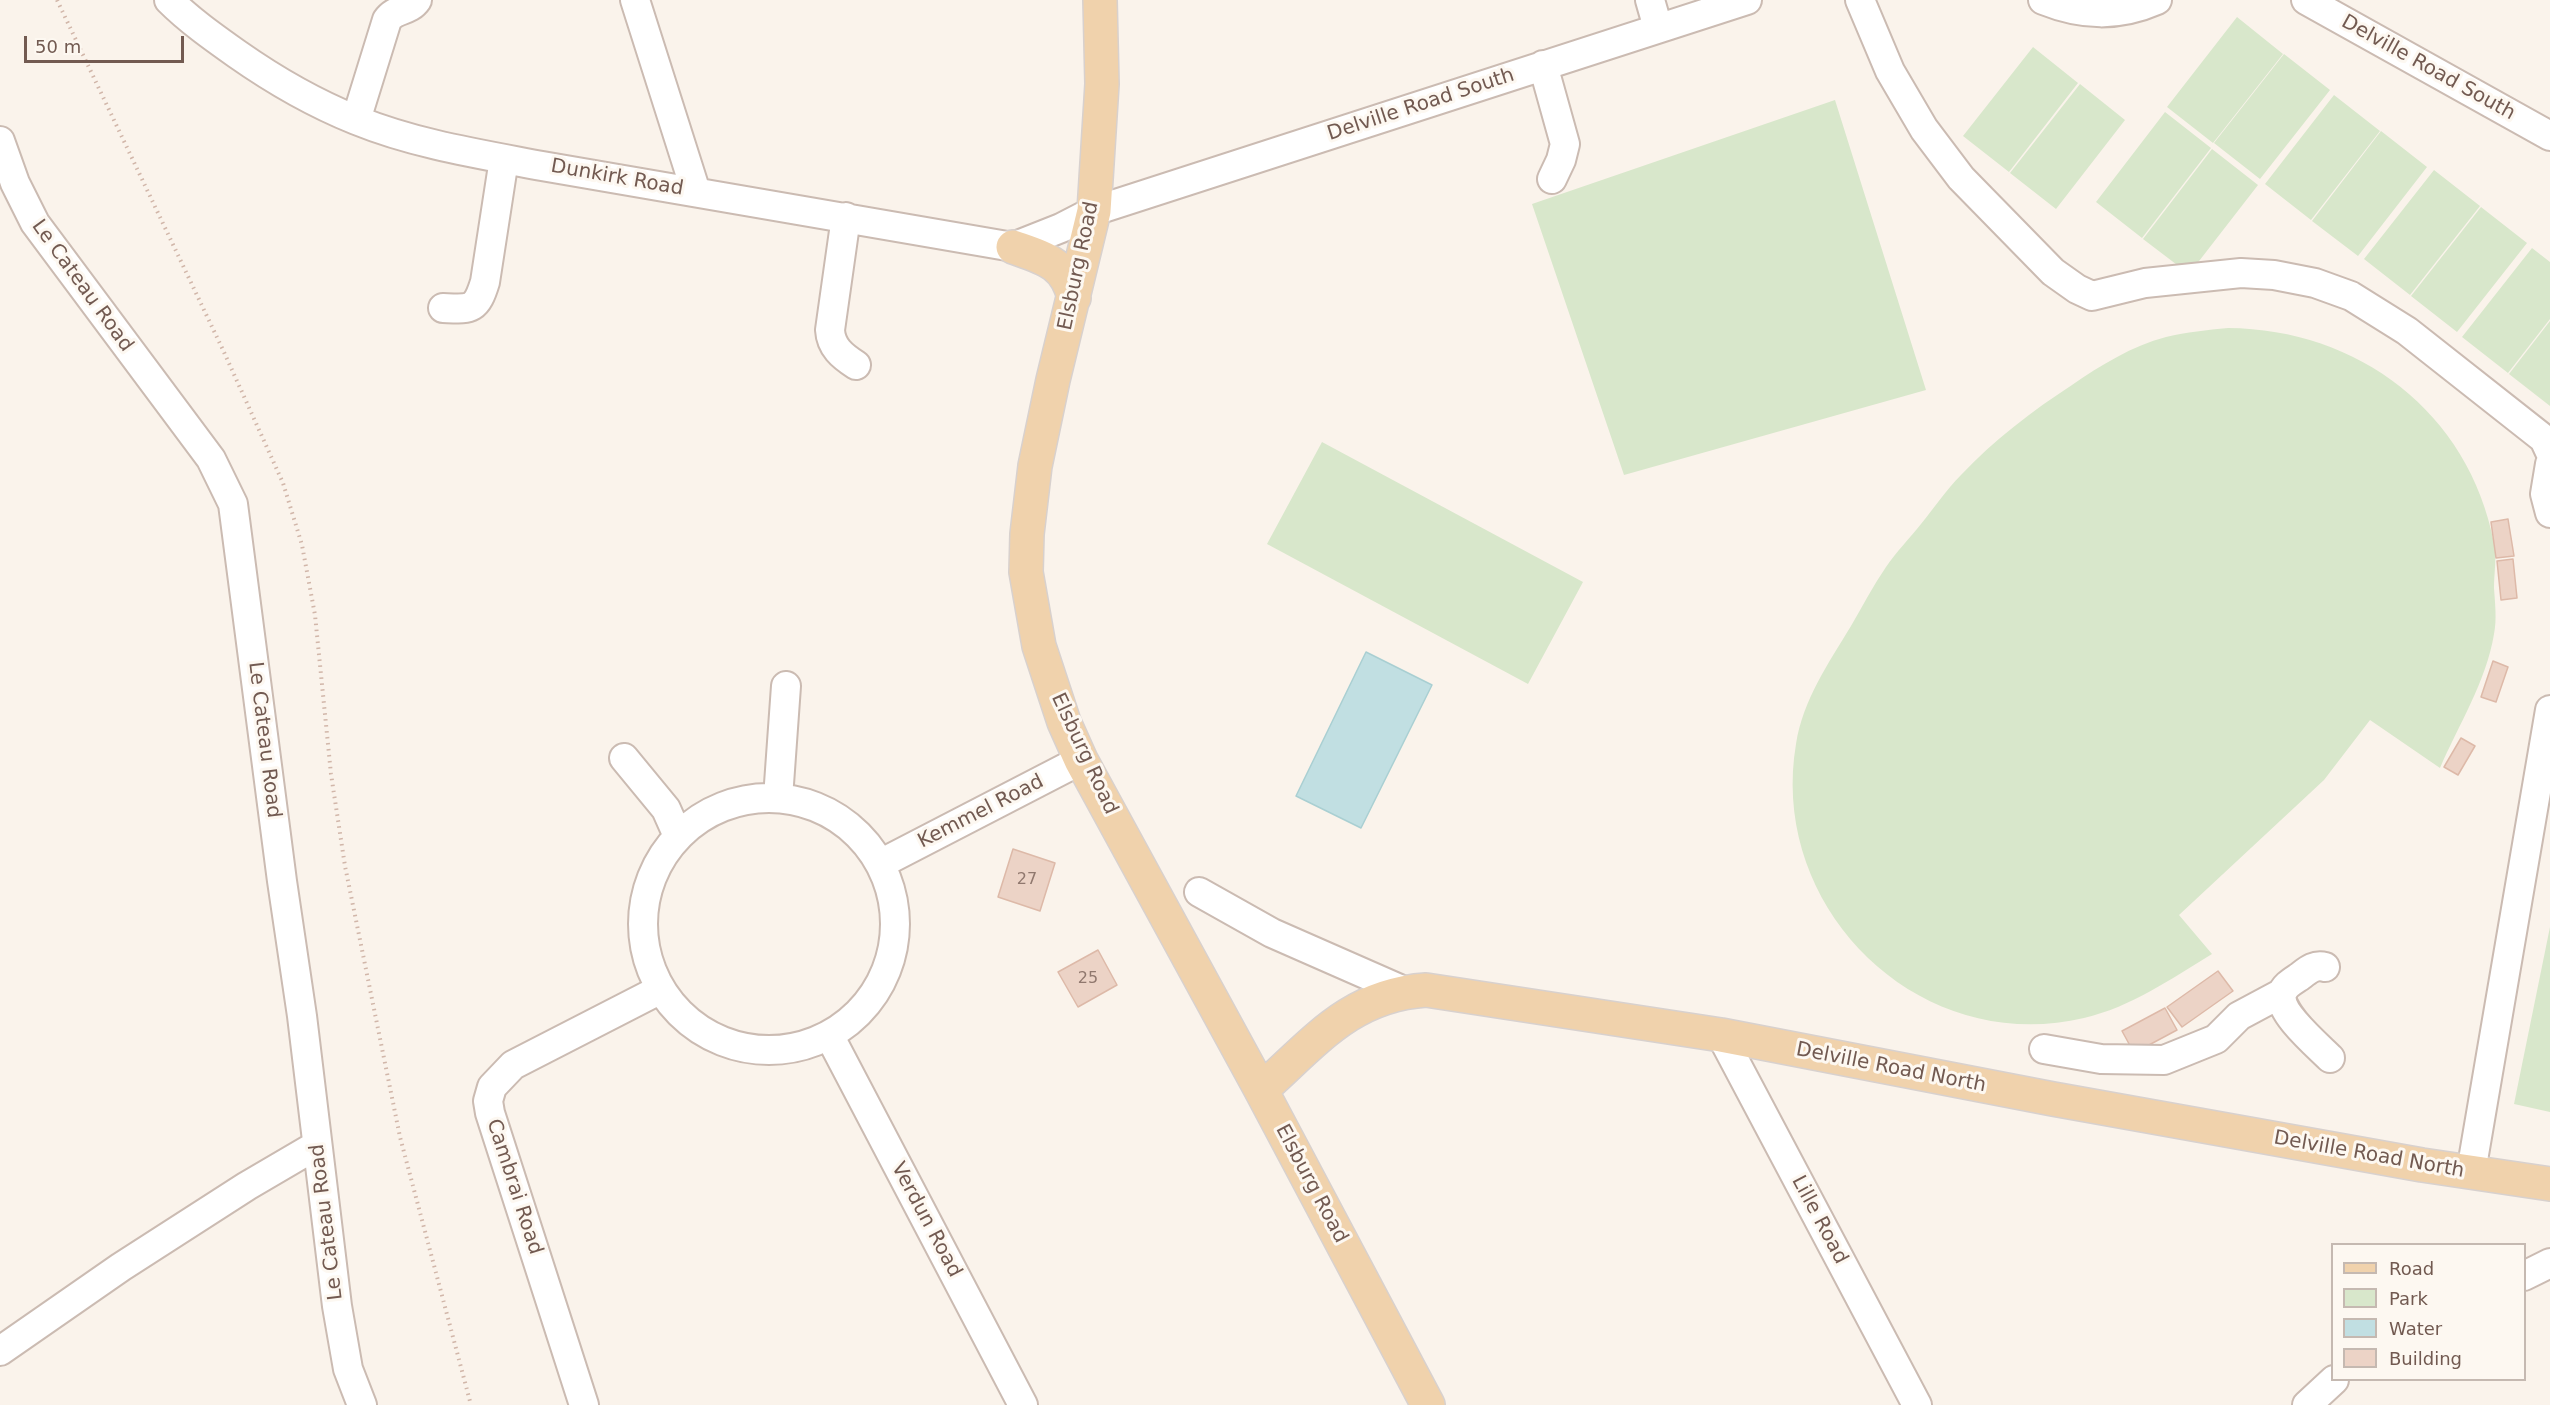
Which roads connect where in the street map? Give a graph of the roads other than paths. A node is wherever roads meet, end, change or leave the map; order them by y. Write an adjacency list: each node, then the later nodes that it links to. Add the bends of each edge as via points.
1 (169, 0): 13 (street, Dunkirk Road, via 255,66)
2 (417, 0): 13 (street, via 409,8 392,13 387,20)
3 (635, 0): 18 (street)
4 (1100, 0): 19 (main road, Elsburg Road, via 1102,84)
5 (1650, 0): 11 (street)
6 (1747, 0): 11 (street, Delville Road South)
7 (1860, 0): 25 (street, via 1890,71 1924,129 1961,178 2053,272 2077,289 2092,296 2145,283 2241,273 2315,283 2350,296 2408,331 2544,439)
8 (2043, 0): 9 (street, via 2066,9 2114,13)
9 (2157, 0)
10 (2306, 0): 14 (street, Delville Road South)
11 (1658, 28): 12 (street, Delville Road South)
12 (1543, 65): 17 (street, via 1565,144); 19 (street, Delville Road South)
13 (356, 120): 16 (street, Dunkirk Road, via 404,136)
14 (2550, 136)
15 (0, 141): 45 (street, Le Cateau Road, via 35,223 211,459 234,504)
16 (504, 159): 18 (street, Dunkirk Road); 23 (street, via 479,300 468,309)
17 (1552, 179)
18 (696, 192): 20 (street, Dunkirk Road)
19 (1094, 211): 21 (street); 22 (main road, Elsburg Road)
20 (846, 218): 21 (street, Dunkirk Road); 24 (street, via 830,330 831,341 842,356)
21 (1013, 247): 22 (main road, via 1055,264 1070,283)
22 (1074, 298): 31 (main road, Elsburg Road, via 1035,466 1026,572 1039,646 1064,722)
23 (443, 309)
24 (856, 365)
25 (2550, 452)
26 (2550, 464): 27 (street, via 2545,494)
27 (2550, 513)
28 (786, 686): 32 (street)
29 (2550, 710): 46 (street)
30 (624, 758): 33 (street, via 666,809)
31 (1082, 760): 34 (street, Kemmel Road); 44 (main road, Elsburg Road)
32 (778, 798): 33 (street, via 724,806 699,818); 34 (street, via 806,803 831,814 854,831)
33 (678, 836): 37 (street, via 661,857 643,909 643,937 649,964)
34 (880, 864): 40 (street, via 892,897 895,921 888,966 865,1006)
35 (1199, 892): 38 (street, via 1272,933)
36 (2325, 967): 39 (street, via 2312,967)
37 (661, 989): 40 (street, via 693,1024 736,1046 783,1050); 53 (street, Cambrai Road, via 513,1065 492,1087 488,1101)
38 (1404, 991): 41 (main road, Delville Road North, via 1449,992); 44 (main road, Delville Road North, via 1383,996 1328,1028)
39 (2282, 993): 42 (street, via 2239,1016 2216,1039 2164,1060 2101,1059); 43 (street, via 2288,1013)
40 (829, 1035): 54 (street, Verdun Road)
41 (1721, 1035): 46 (main road, Delville Road North, via 2053,1099); 56 (street, Lille Road)
42 (2044, 1049)
43 (2330, 1058)
44 (1261, 1090): 55 (main road, Elsburg Road)
45 (317, 1145): 50 (street, via 121,1267); 52 (street, Le Cateau Road, via 336,1306 348,1368)
46 (2471, 1172): 47 (main road, Delville Road North)
47 (2550, 1184)
48 (2550, 1263): 49 (street)
49 (2526, 1275)
50 (0, 1351)
51 (2333, 1381): 57 (street)
52 (362, 1405)
53 (584, 1405)
54 (1023, 1405)
55 (1428, 1405)
56 (1917, 1405)
57 (2307, 1405)

